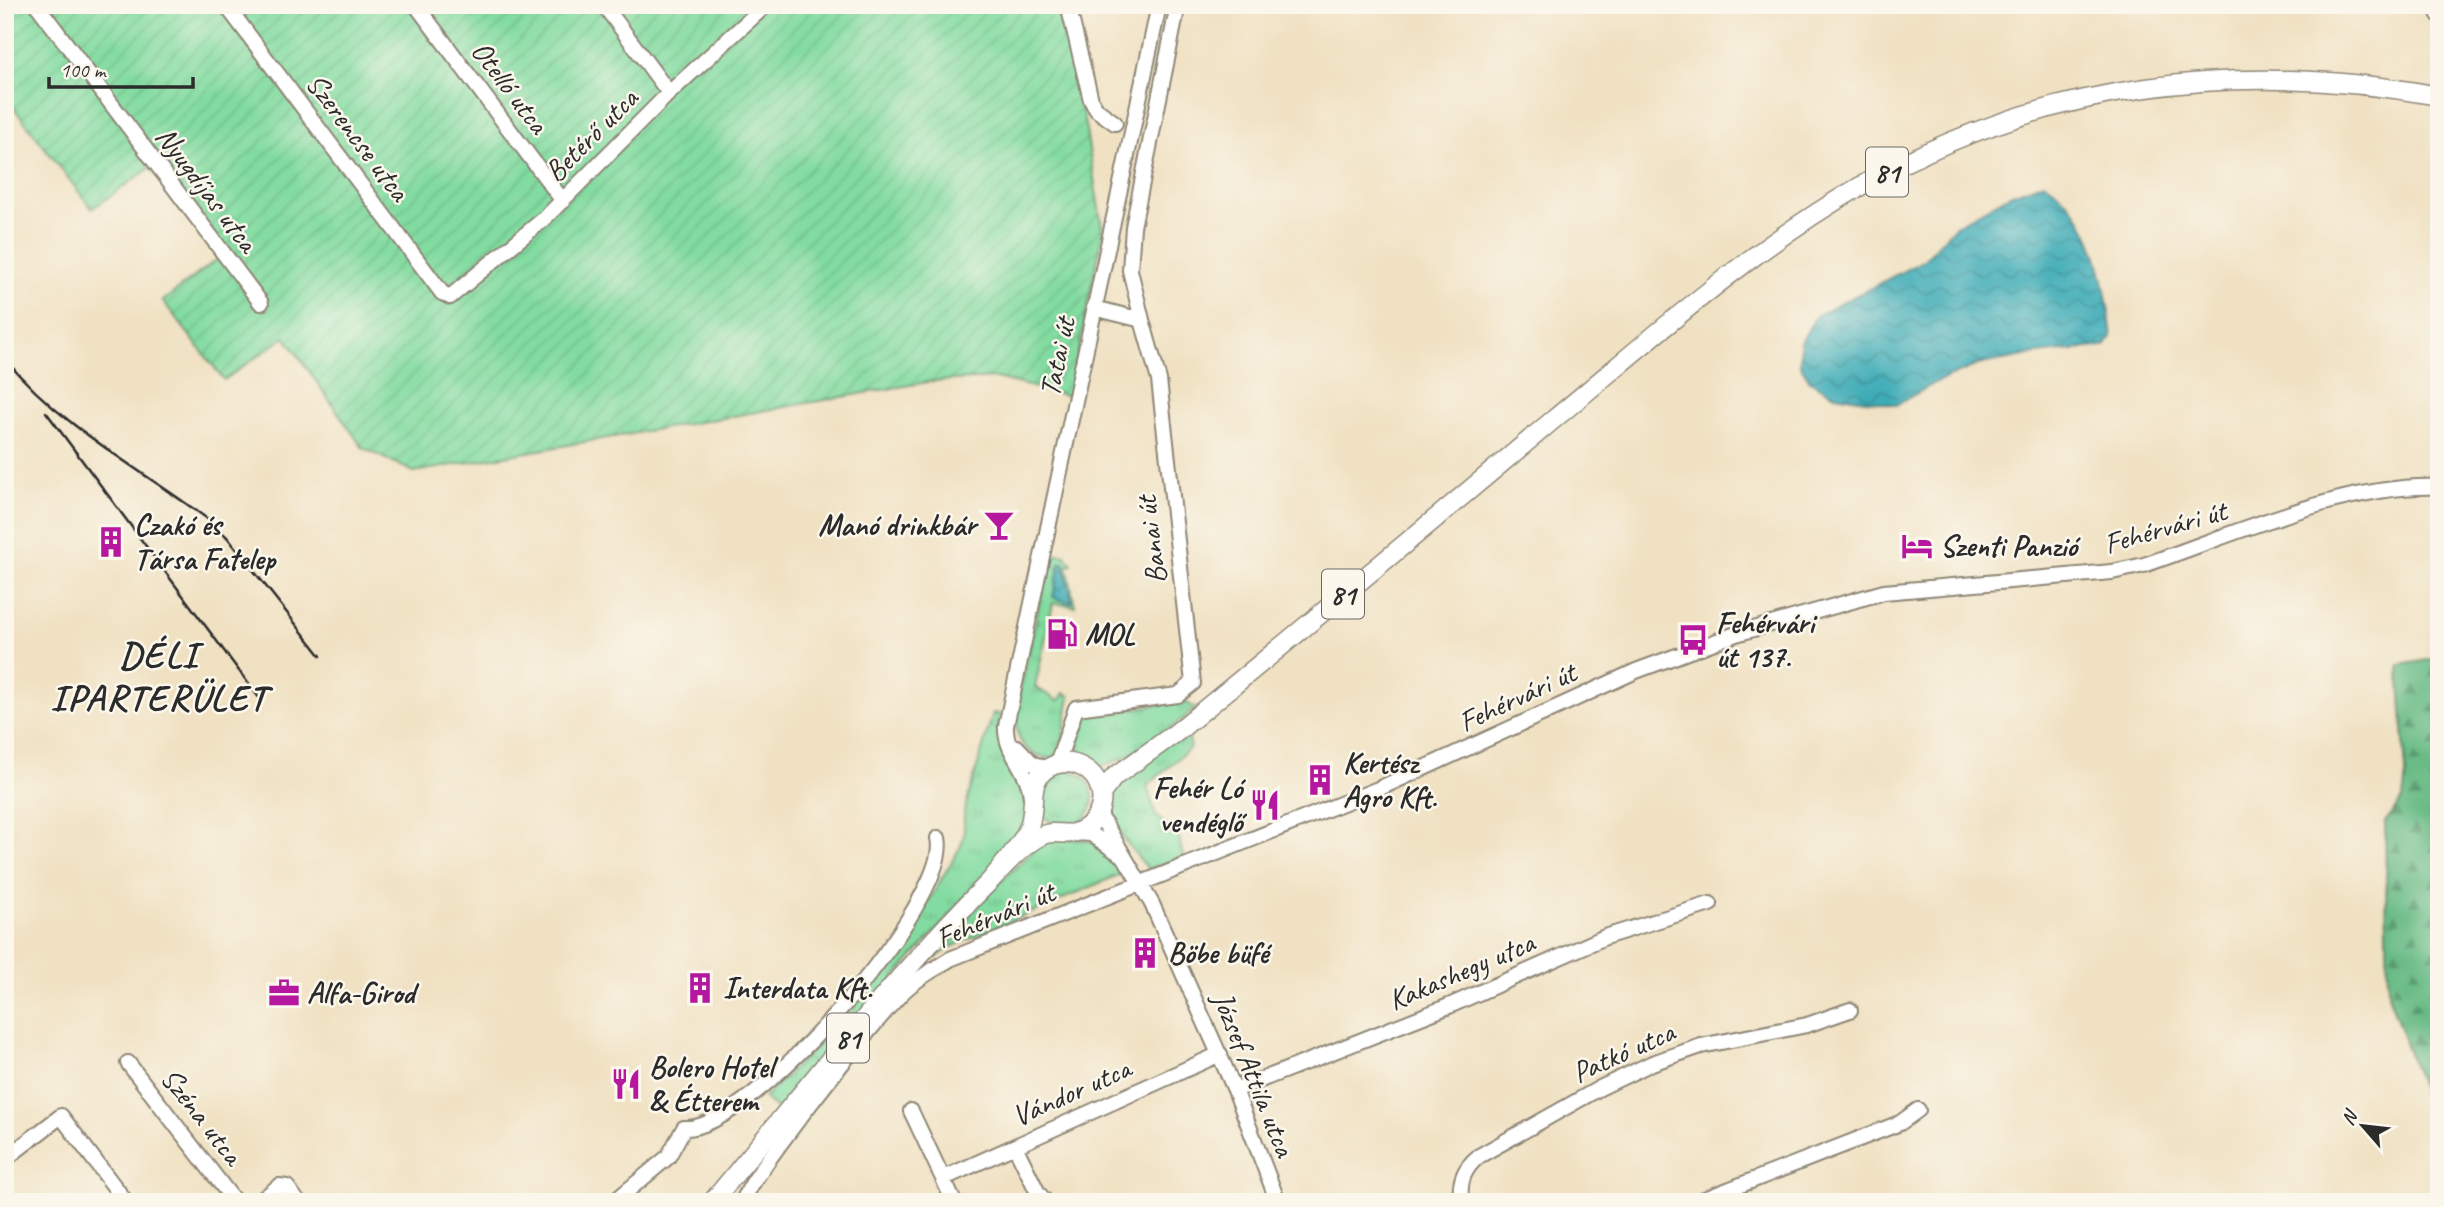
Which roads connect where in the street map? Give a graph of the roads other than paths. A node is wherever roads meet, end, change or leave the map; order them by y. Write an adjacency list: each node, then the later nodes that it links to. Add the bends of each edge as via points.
1 (37, 5): 18 (street, Nyugdíjas utca)
2 (226, 5): 17 (street, Szerencse utca)
3 (416, 5): 14 (street, Otelló utca)
4 (604, 5): 11 (street)
5 (766, 5): 11 (street, Betérő utca)
6 (1068, 5): 13 (street, via 1091,100)
7 (1159, 5): 15 (street, Tatai út)
8 (1178, 5): 16 (street)
9 (2435, 5): 10 (street)
10 (2439, 15)
11 (669, 93): 14 (street, Betérő utca)
12 (2439, 96): 24 (main road, 81, via 2296,79 2152,85 2047,107 1905,163 1857,188 1720,283 1196,716)
13 (1115, 123)
14 (563, 201): 17 (street, Betérő utca)
15 (1111, 226): 16 (street); 19 (street, Tatai út)
16 (1133, 227): 20 (street, via 1130,270)
17 (450, 298)
18 (261, 303)
19 (1094, 308): 20 (street); 23 (street, Tatai út)
20 (1142, 320): 22 (street, Banai út, via 1159,380 1193,683 1178,695)
21 (2439, 487): 33 (street, Fehérvári út, via 2389,489 2344,498 2112,572 1884,592 1801,614 1684,652 1378,789)
22 (1076, 708): 25 (street); 26 (street, via 1073,741)
23 (1008, 720): 25 (street, via 1019,751 1032,762); 28 (street, Tatai út, via 1007,738 1027,774)
24 (1136, 760): 26 (main road, 81, via 1109,768); 27 (main road, 81, via 1114,776)
25 (1052, 767): 26 (main road, 81); 28 (main road, 81, via 1033,786)
26 (1082, 767): 27 (main road, via 1099,785)
27 (1101, 800): 29 (main road, 81, via 1091,824); 31 (street, József Attila utca, via 1101,817)
28 (1032, 802): 29 (main road, via 1043,825); 32 (main road, 81, via 1025,835)
29 (1067, 833): 31 (street, József Attila utca, via 1091,834); 32 (main road, 81, via 1040,836)
30 (938, 838): 44 (street, Fehérvári út, via 939,858 912,911 867,978 828,1023 750,1098 710,1124 684,1128 668,1157)
31 (1122, 855): 33 (street, József Attila utca)
32 (990, 880): 49 (main road, 81, via 891,987)
33 (1140, 883): 36 (street, József Attila utca); 50 (street, Fehérvári út, via 950,959 906,989 760,1171)
34 (1710, 904): 38 (street, Kakashegy utca, via 1605,937 1449,1006)
35 (1850, 1010): 54 (street, Patkó utca, via 1807,1025 1701,1046 1600,1088 1468,1165 1461,1177)
36 (1220, 1054): 38 (street, József Attila utca); 41 (street, Vándor utca)
37 (128, 1063): 46 (street, Széna utca)
38 (1235, 1090): 53 (street, József Attila utca)
39 (1917, 1110): 55 (street, via 1900,1123)
40 (911, 1111): 43 (street)
41 (1015, 1146): 43 (street, Vándor utca); 52 (street)
42 (5, 1159): 45 (street, via 61,1116)
43 (944, 1178): 51 (street)
44 (620, 1200)
45 (126, 1202)
46 (235, 1202)
47 (259, 1202): 48 (street, via 279,1186 287,1187)
48 (298, 1202)
49 (712, 1202)
50 (743, 1202)
51 (954, 1202)
52 (1046, 1202)
53 (1278, 1202)
54 (1461, 1202)
55 (1697, 1202)

